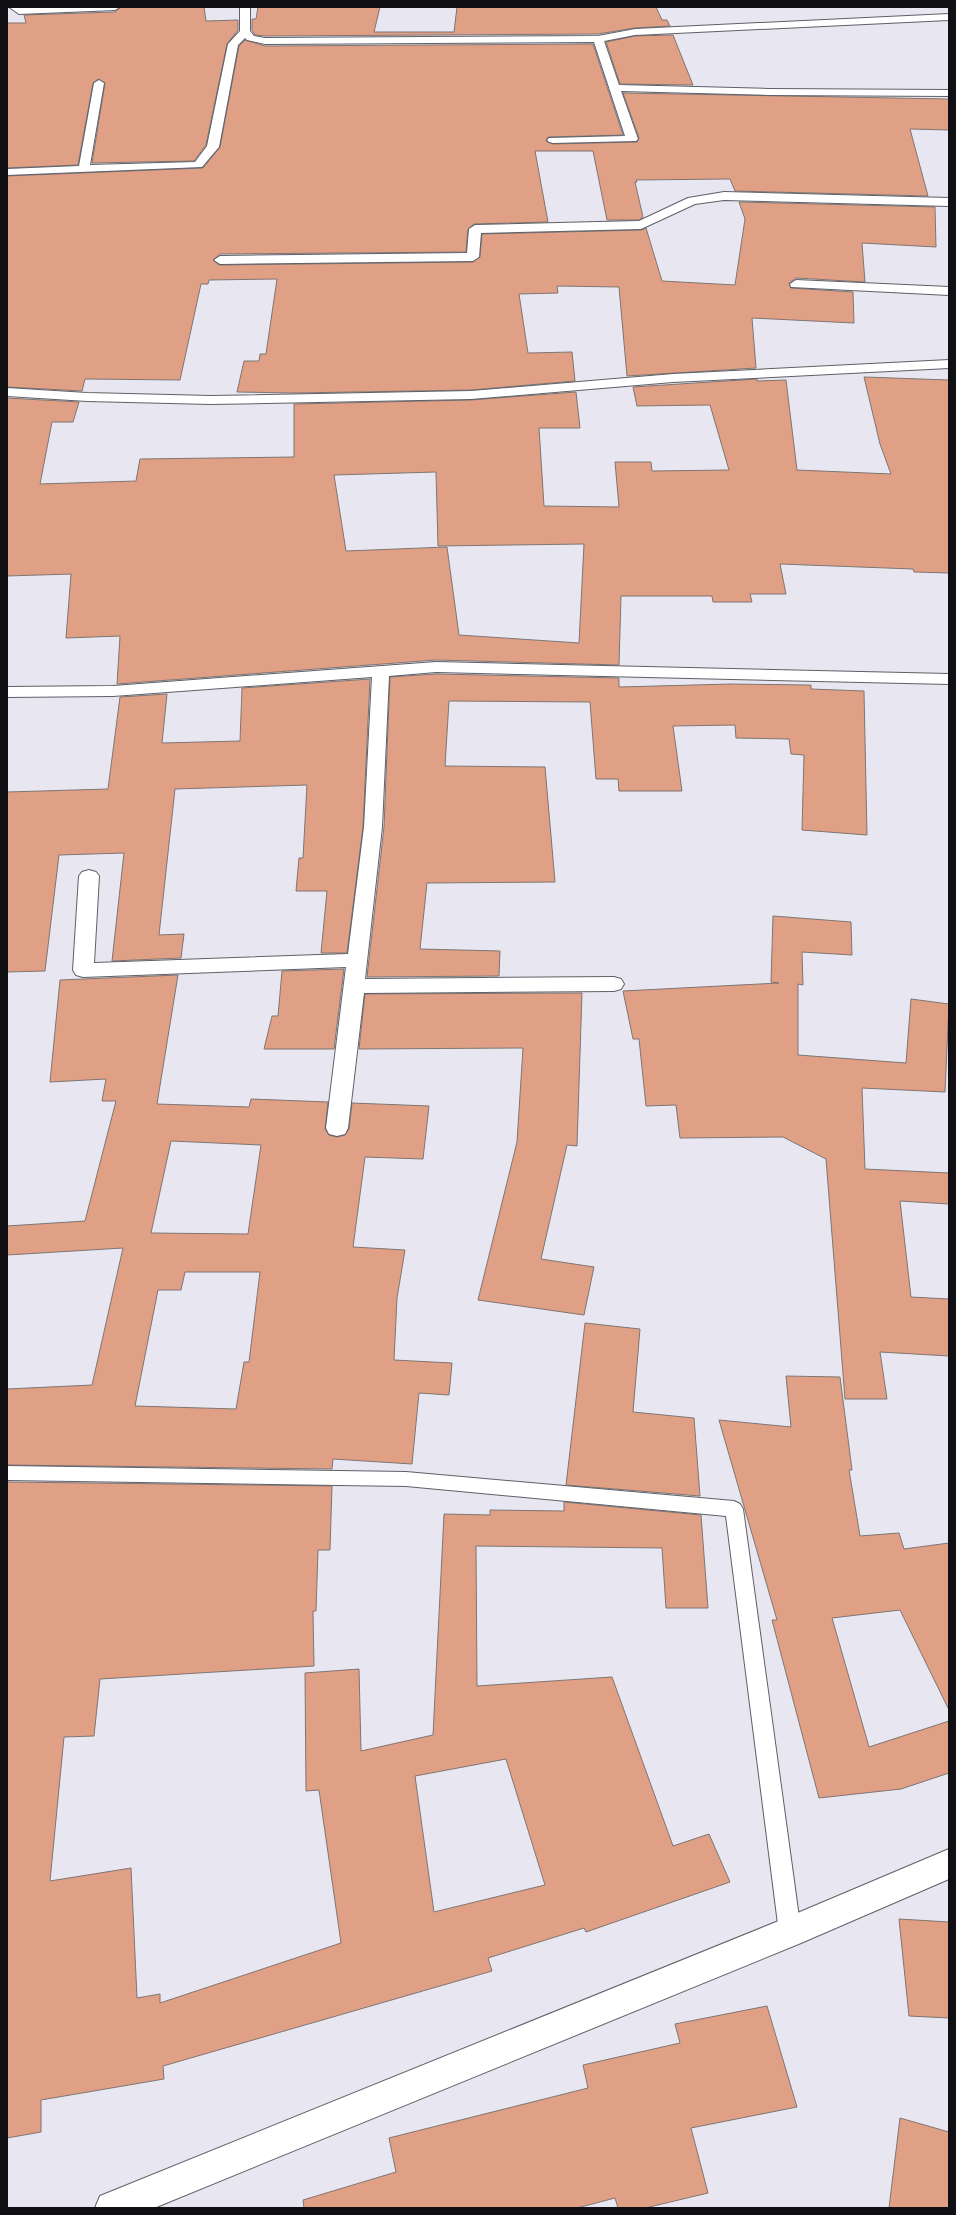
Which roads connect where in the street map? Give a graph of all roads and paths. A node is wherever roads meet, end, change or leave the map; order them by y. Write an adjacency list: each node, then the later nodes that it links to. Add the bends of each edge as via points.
1 (14, 7): 2 (street, via 19,12 47,12)
2 (115, 7)
3 (246, 7): 5 (street)
4 (949, 17): 6 (street, via 635,32)
5 (245, 32): 6 (street, via 251,38 265,41); 11 (street, via 233,44 213,147 198,165)
6 (598, 39): 8 (street)
7 (99, 84): 11 (street)
8 (614, 88): 9 (street); 10 (street, via 632,139)
9 (949, 93)
10 (553, 140)
11 (84, 168): 12 (street)
12 (7, 172)
13 (949, 202): 14 (street, via 724,196 692,201 641,225 475,229 472,257)
14 (220, 260)
15 (796, 284): 16 (street)
16 (949, 291)
17 (949, 364): 18 (street, via 673,378 471,396 211,400)
18 (7, 392)
19 (381, 672): 20 (street, via 436,667); 21 (street, via 114,691); 23 (street, via 373,827)
20 (949, 679)
21 (7, 692)
22 (89, 876): 23 (street, via 83,970)
23 (358, 960): 25 (street)
24 (614, 984): 25 (street)
25 (354, 986): 26 (street)
26 (337, 1128)
27 (7, 1473): 29 (lane, via 406,1479 734,1509)
28 (949, 1864): 29 (street)
29 (790, 1932): 30 (street)
30 (112, 2208)

